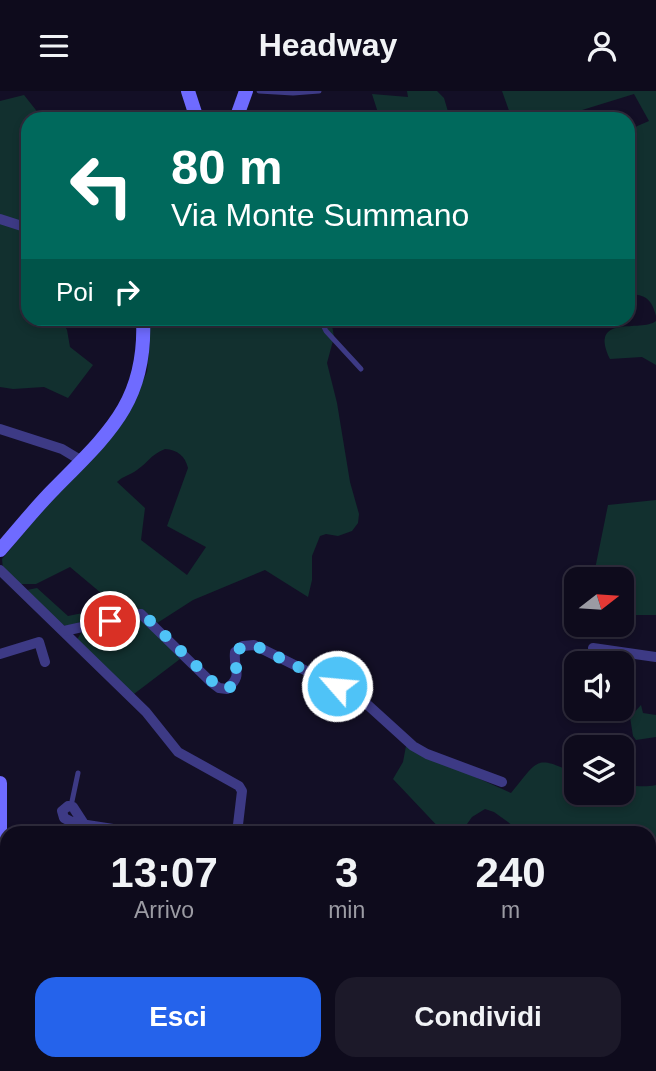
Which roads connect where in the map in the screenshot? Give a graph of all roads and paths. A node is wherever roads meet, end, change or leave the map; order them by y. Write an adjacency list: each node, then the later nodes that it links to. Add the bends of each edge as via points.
1 (188, 91): 5 (street)
2 (246, 91): 6 (street)
3 (259, 91): 4 (lane)
4 (319, 91)
5 (195, 112)
6 (238, 112)
7 (0, 219): 8 (street)
8 (21, 226)
9 (143, 326): 13 (street, via 142,356 133,392 108,433)
10 (324, 326): 11 (lane)
11 (361, 369)
12 (0, 429): 13 (street, via 62,449)
13 (82, 461): 14 (street)
14 (0, 549)
15 (0, 570): 16 (street)
16 (64, 631): 22 (street, via 141,614 211,682 228,689 238,675 235,652 254,645 359,697 426,754); 26 (street, via 146,712 178,752 239,786)
17 (593, 648): 19 (street)
18 (0, 655): 20 (street, via 39,642)
19 (656, 657)
20 (45, 662)
21 (78, 773): 24 (lane)
22 (502, 782)
23 (0, 783): 27 (street)
24 (71, 806): 25 (street, via 85,824)
25 (97, 826)
26 (238, 826)
27 (0, 832): 28 (street)
28 (0, 848)

